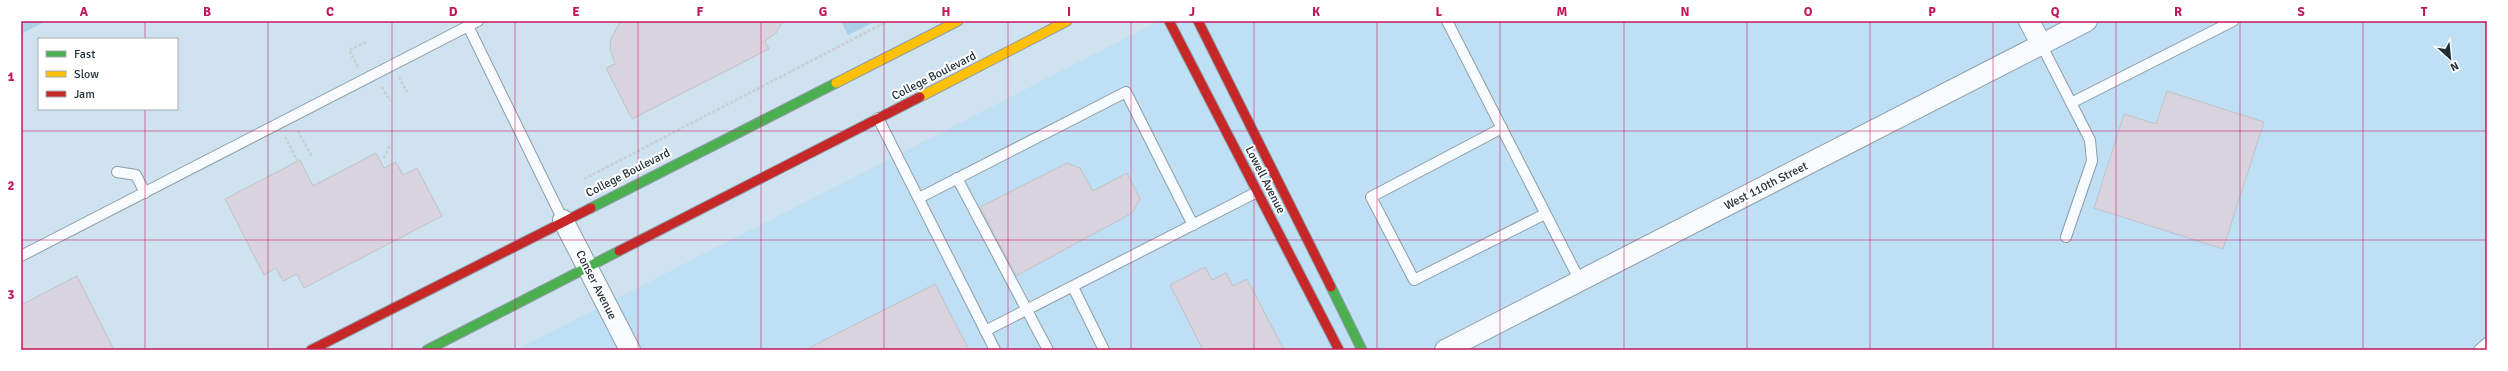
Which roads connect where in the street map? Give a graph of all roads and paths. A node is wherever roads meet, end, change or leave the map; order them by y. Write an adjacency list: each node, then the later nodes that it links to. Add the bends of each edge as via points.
1 (478, 21): 11 (lane)
2 (888, 21): 26 (path)
3 (958, 21): 31 (main road, College Boulevard)
4 (1067, 21): 16 (main road, College Boulevard)
5 (1169, 21): 27 (main road, Lowell Avenue)
6 (1198, 21): 48 (main road, Lowell Avenue)
7 (1447, 21): 17 (lane)
8 (2029, 21): 12 (street)
9 (2087, 21): 12 (street, West 110th Street)
10 (2233, 21): 15 (lane)
11 (468, 26): 28 (lane); 31 (lane)
12 (2041, 44): 15 (lane); 36 (street, West 110th Street)
13 (399, 76): 14 (path)
14 (407, 92)
15 (2071, 103): 33 (lane, via 2090,140 2092,161)
16 (878, 118): 29 (lane); 35 (main road, College Boulevard)
17 (1502, 128): 30 (lane); 30 (lane, via 1371,197 1414,280)
18 (298, 131): 21 (path)
19 (285, 137): 23 (path)
20 (390, 144): 22 (path)
21 (312, 157)
22 (384, 158)
23 (299, 164)
24 (117, 172): 28 (lane, via 136,175)
25 (957, 178): 29 (lane); 32 (lane, via 1126,92); 38 (lane)
26 (584, 179)
27 (1257, 192): 32 (lane); 47 (main road, Lowell Avenue)
28 (145, 193): 34 (lane)
29 (919, 198): 39 (lane)
30 (1545, 214): 36 (lane)
31 (563, 220): 35 (street, Conser Avenue); 41 (main road, College Boulevard)
32 (1193, 225): 37 (lane)
33 (2066, 237)
34 (21, 256)
35 (587, 267): 42 (main road, College Boulevard); 43 (street, Conser Avenue)
36 (1580, 281): 49 (street, West 110th Street)
37 (1073, 287): 38 (lane); 46 (lane)
38 (1028, 310): 39 (lane); 45 (lane)
39 (985, 331): 44 (lane)
40 (2487, 343): 50 (lane)
41 (311, 350)
42 (427, 350)
43 (630, 350)
44 (995, 350)
45 (1048, 350)
46 (1104, 350)
47 (1339, 350)
48 (1362, 350)
49 (1445, 350)
50 (2479, 350)

